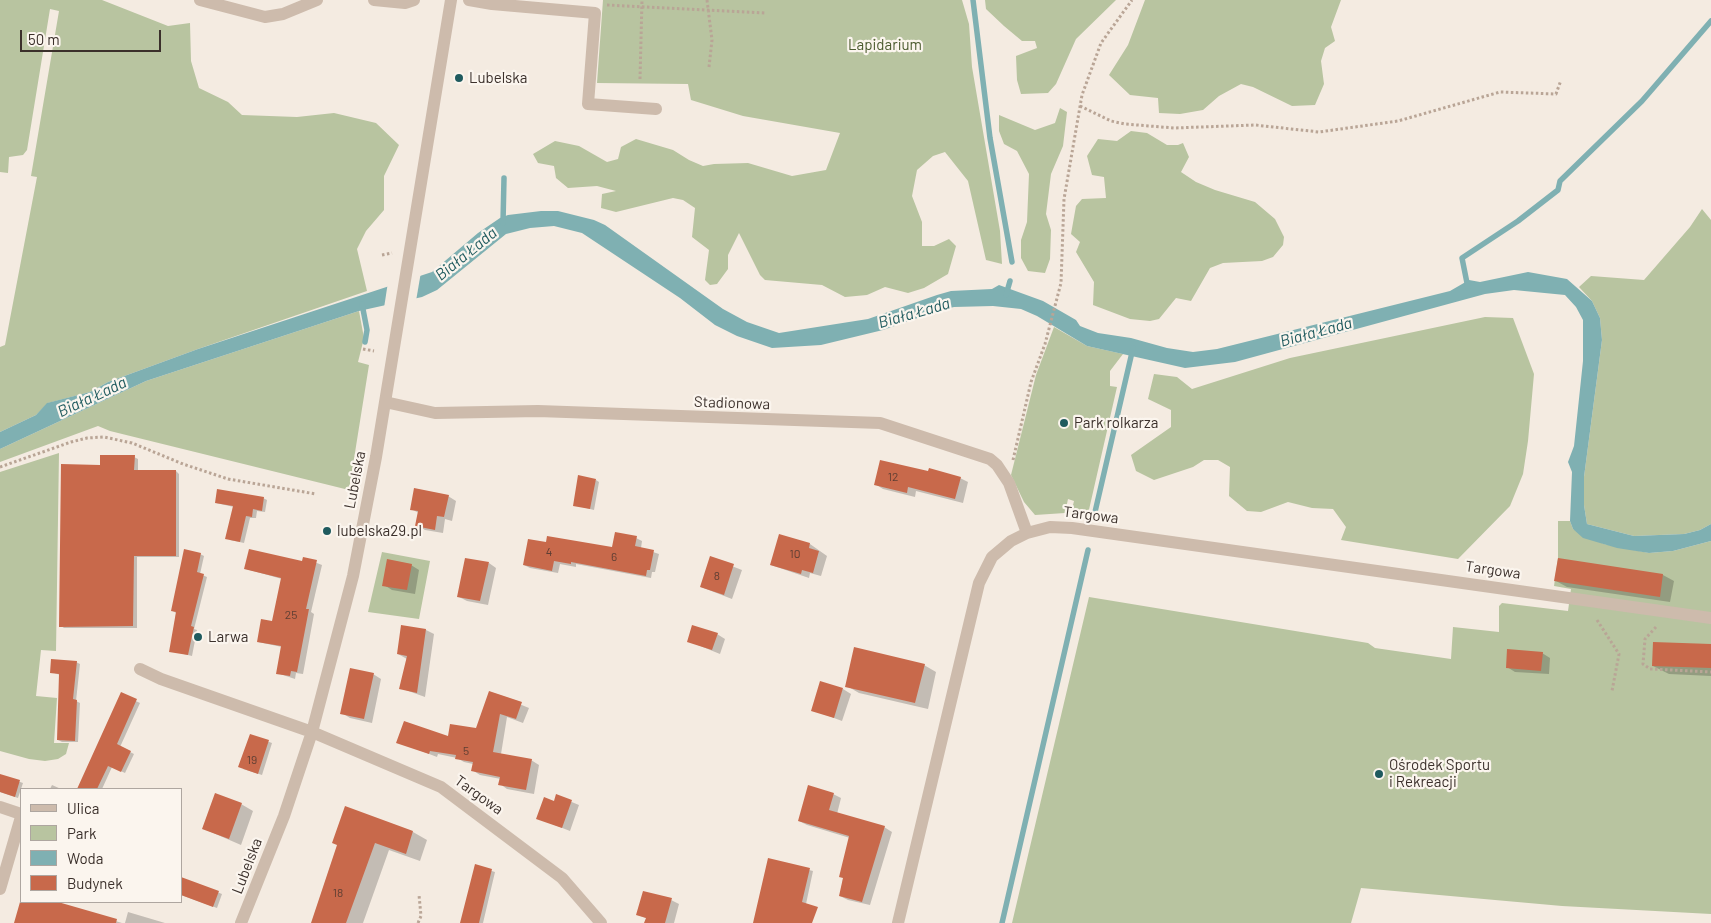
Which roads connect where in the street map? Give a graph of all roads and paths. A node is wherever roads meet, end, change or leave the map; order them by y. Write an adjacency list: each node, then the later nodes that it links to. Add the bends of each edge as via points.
1 (200, 0): 2 (street, via 265,17 278,16)
2 (317, 0)
3 (374, 0): 4 (street, via 405,3)
4 (414, 0)
5 (450, 0): 23 (street, Lubelska)
6 (469, 0): 12 (street)
7 (642, 0): 10 (path)
8 (707, 0): 11 (path)
9 (1132, 0): 17 (path, via 1096,53)
10 (642, 7): 11 (path); 12 (path, via 603,5); 15 (path)
11 (708, 10): 13 (path); 14 (path, via 712,40)
12 (595, 13): 18 (street, via 588,104)
13 (766, 14)
14 (709, 67)
15 (640, 78)
16 (1561, 80): 17 (path, via 1556,94 1500,92 1398,121 1319,132 1255,125 1174,128 1125,124)
17 (1080, 106): 25 (path, via 1064,199 1063,265 1058,295 1031,382)
18 (656, 109)
19 (392, 253): 20 (path)
20 (382, 255)
21 (363, 349): 22 (path)
22 (374, 351)
23 (385, 402): 27 (street, Stadionowa, via 435,413 538,412 880,423 990,458 1009,482); 34 (street, Lubelska, via 353,576)
24 (0, 467): 26 (path, via 86,438 104,437 132,443 228,479)
25 (1011, 467)
26 (316, 494)
27 (1027, 533): 28 (street, Targowa, via 1050,527 1072,528); 43 (street, Targowa, via 992,557 979,583)
28 (1711, 618)
29 (1598, 620): 33 (path, via 1619,654)
30 (1656, 627): 32 (path, via 1645,639 1643,664 1650,669)
31 (140, 669): 34 (street, Targowa)
32 (1711, 672)
33 (1612, 691)
34 (312, 732): 40 (street, Lubelska, via 284,816); 42 (street, Targowa, via 435,784 458,798 562,878)
35 (0, 808): 36 (street)
36 (20, 815)
37 (20, 819): 38 (street)
38 (0, 889)
39 (419, 894): 41 (path, via 421,916)
40 (241, 923)
41 (418, 923)
42 (601, 923)
43 (898, 923)

